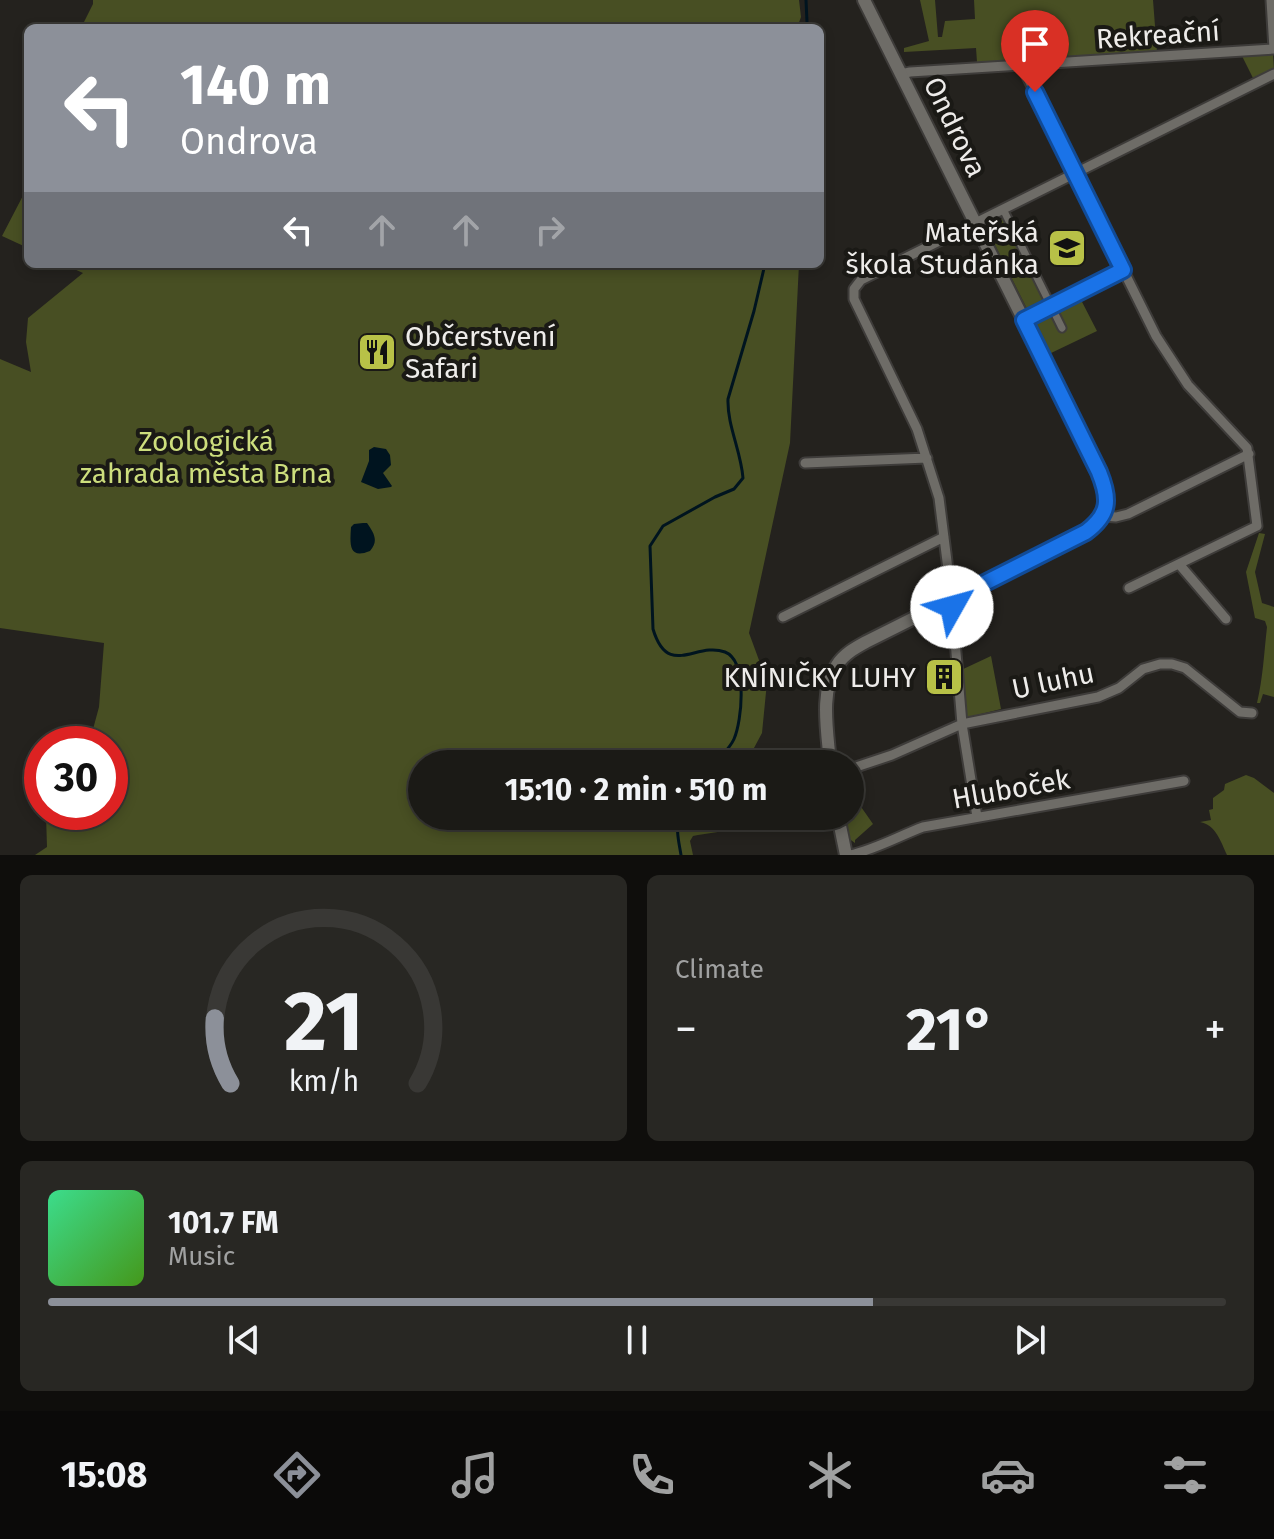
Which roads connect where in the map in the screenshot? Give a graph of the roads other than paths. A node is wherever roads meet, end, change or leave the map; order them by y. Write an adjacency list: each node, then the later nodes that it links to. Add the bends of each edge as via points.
1 (864, 0): 5 (street, Ondrova)
2 (1271, 0): 3 (street)
3 (1274, 49): 4 (street, Rekreační)
4 (1022, 66): 5 (street, Rekreační); 7 (street)
5 (901, 74): 9 (street, Ondrova)
6 (1274, 74): 7 (street)
7 (1076, 174): 8 (street); 10 (street)
8 (1003, 209): 9 (street); 11 (street, Ondrova)
9 (975, 223): 12 (street, Ondrova); 15 (street, via 861,280 854,289)
10 (1123, 270): 11 (street); 14 (street, via 1188,385)
11 (1051, 307): 12 (street); 13 (street, Ondrova)
12 (1024, 320): 17 (street, Ondrova, via 1101,478 1107,502)
13 (1062, 328)
14 (1249, 454): 17 (street, via 1128,514); 19 (street, via 1262,527)
15 (927, 458): 16 (street); 18 (street)
16 (805, 463)
17 (1103, 516): 21 (street, via 1078,536)
18 (944, 537): 21 (street); 22 (street)
19 (1179, 564): 20 (street); 23 (street)
20 (1129, 588)
21 (951, 600): 25 (street); 26 (street, via 866,642 836,666 828,695)
22 (783, 617)
23 (1226, 619)
24 (1252, 713): 25 (street, U luhu, via 1240,712 1185,668 1160,664 1098,697)
25 (962, 724): 27 (street, U luhu); 29 (street)
26 (830, 750)
27 (864, 764)
28 (1184, 781): 29 (street, Hluboček)
29 (977, 817): 31 (street, Hluboček, via 923,827)
30 (842, 830): 31 (street)
31 (848, 855)

